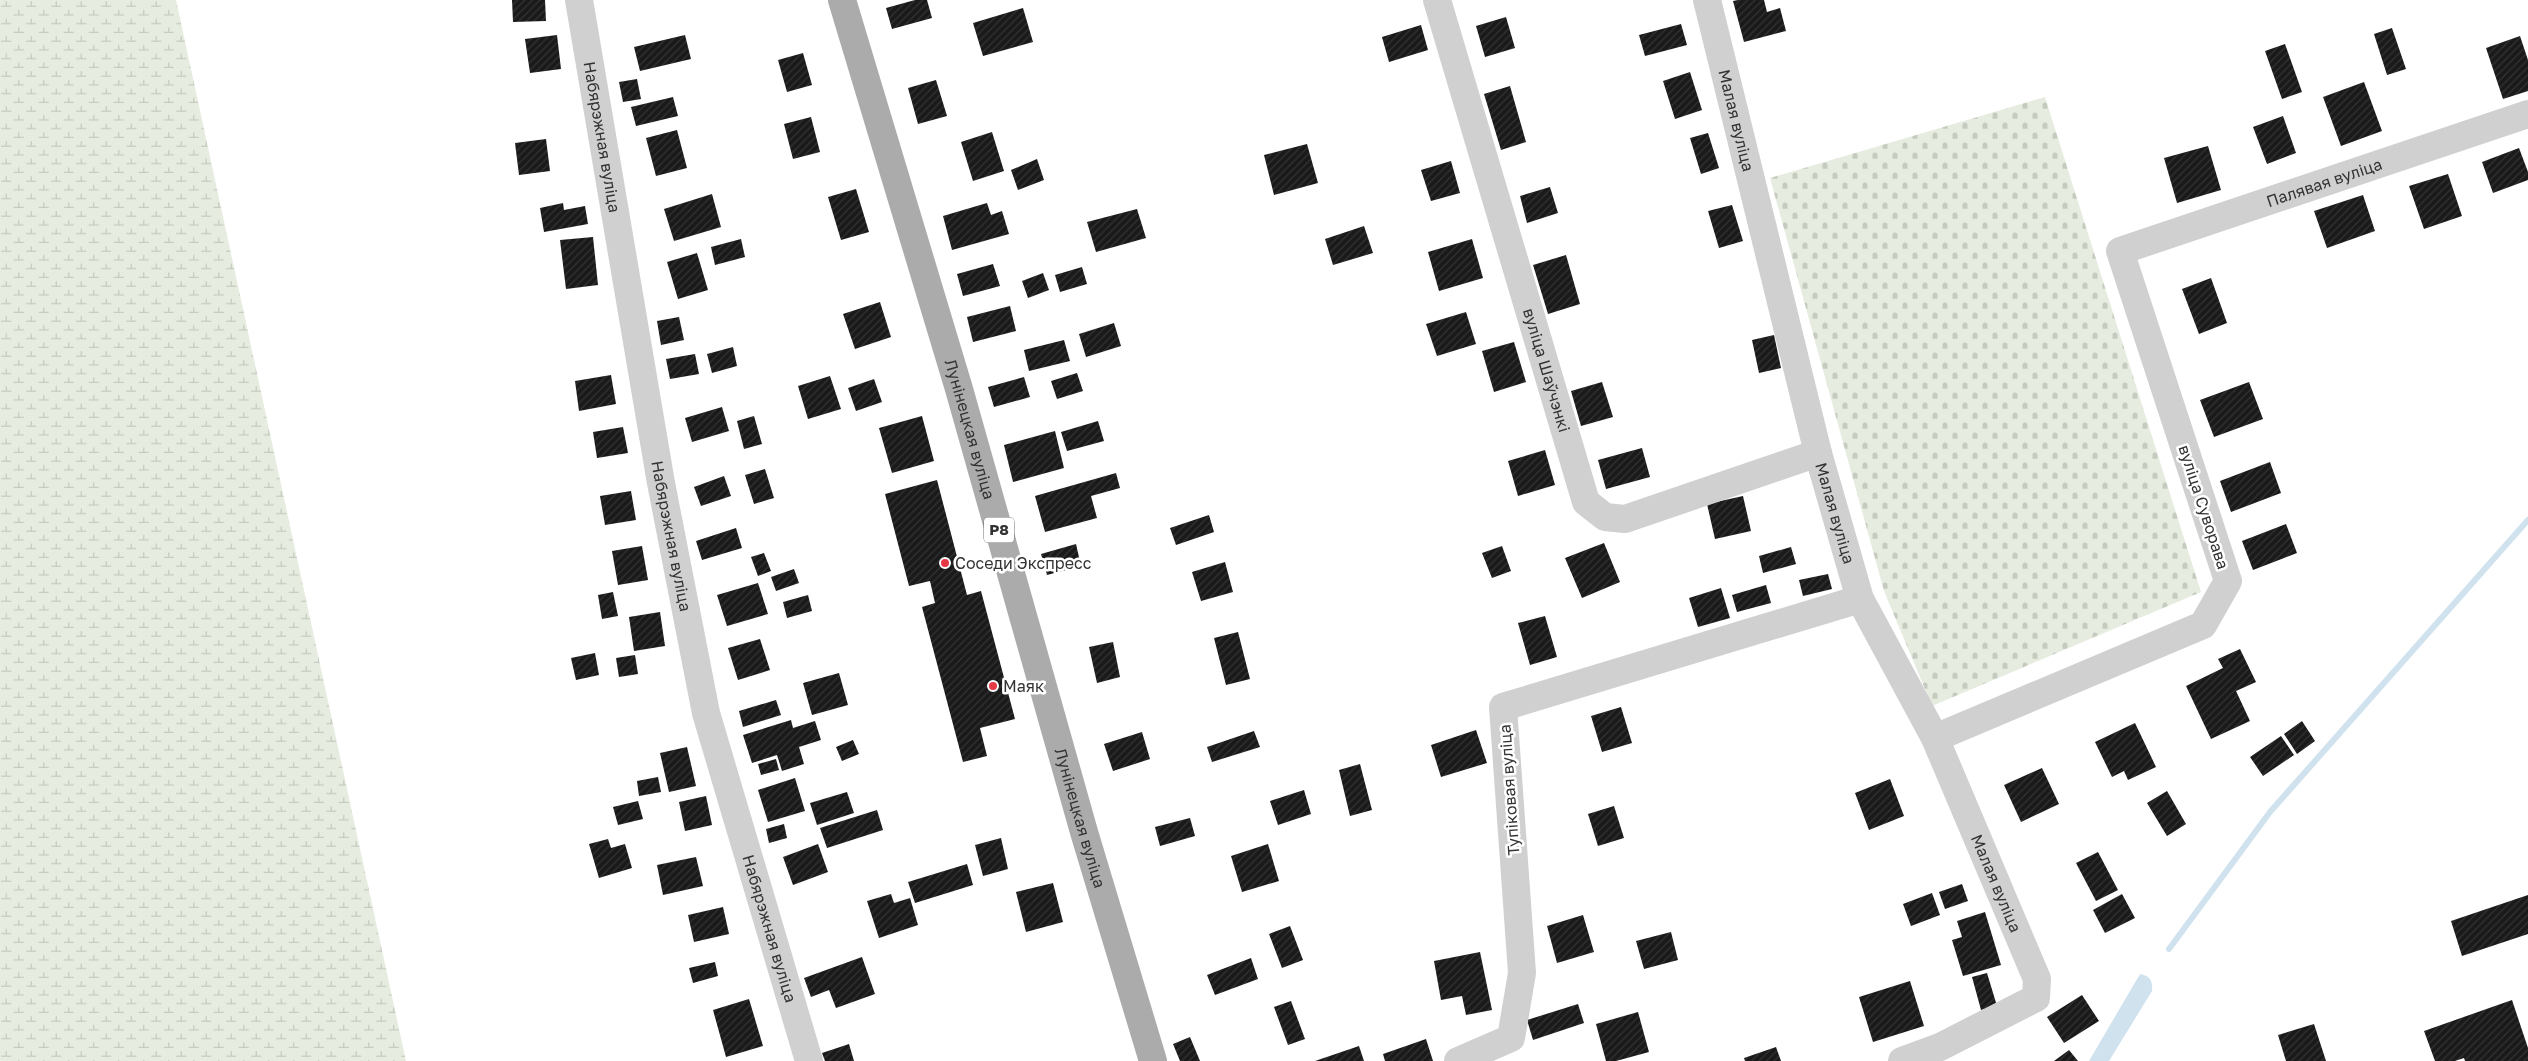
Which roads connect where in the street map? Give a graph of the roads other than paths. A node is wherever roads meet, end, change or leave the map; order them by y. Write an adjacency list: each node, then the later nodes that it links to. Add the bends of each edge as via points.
1 (580, 0): 10 (street, Набярэжная вуліца, via 661,483 706,714)
2 (842, 0): 11 (main road, Лунінецкая вуліца / Р8, via 959,389 1084,832)
3 (1437, 0): 7 (street, вуліца Шаўчэнкі, via 1586,502 1605,517 1625,519)
4 (1707, 0): 7 (street, Малая вуліца)
5 (2528, 114): 6 (street, Палявая вуліца)
6 (2120, 251): 9 (street, вуліца Суворава, via 2228,581 2203,625)
7 (1818, 452): 8 (street, Малая вуліца)
8 (1860, 599): 9 (street, Малая вуліца); 12 (street, Тупіковая вуліца, via 1503,707 1522,973 1511,1038)
9 (1935, 738): 13 (street, Малая вуліца, via 2037,979 2036,998 1940,1047)
10 (809, 1061)
11 (1153, 1061)
12 (1458, 1061)
13 (1902, 1061)

